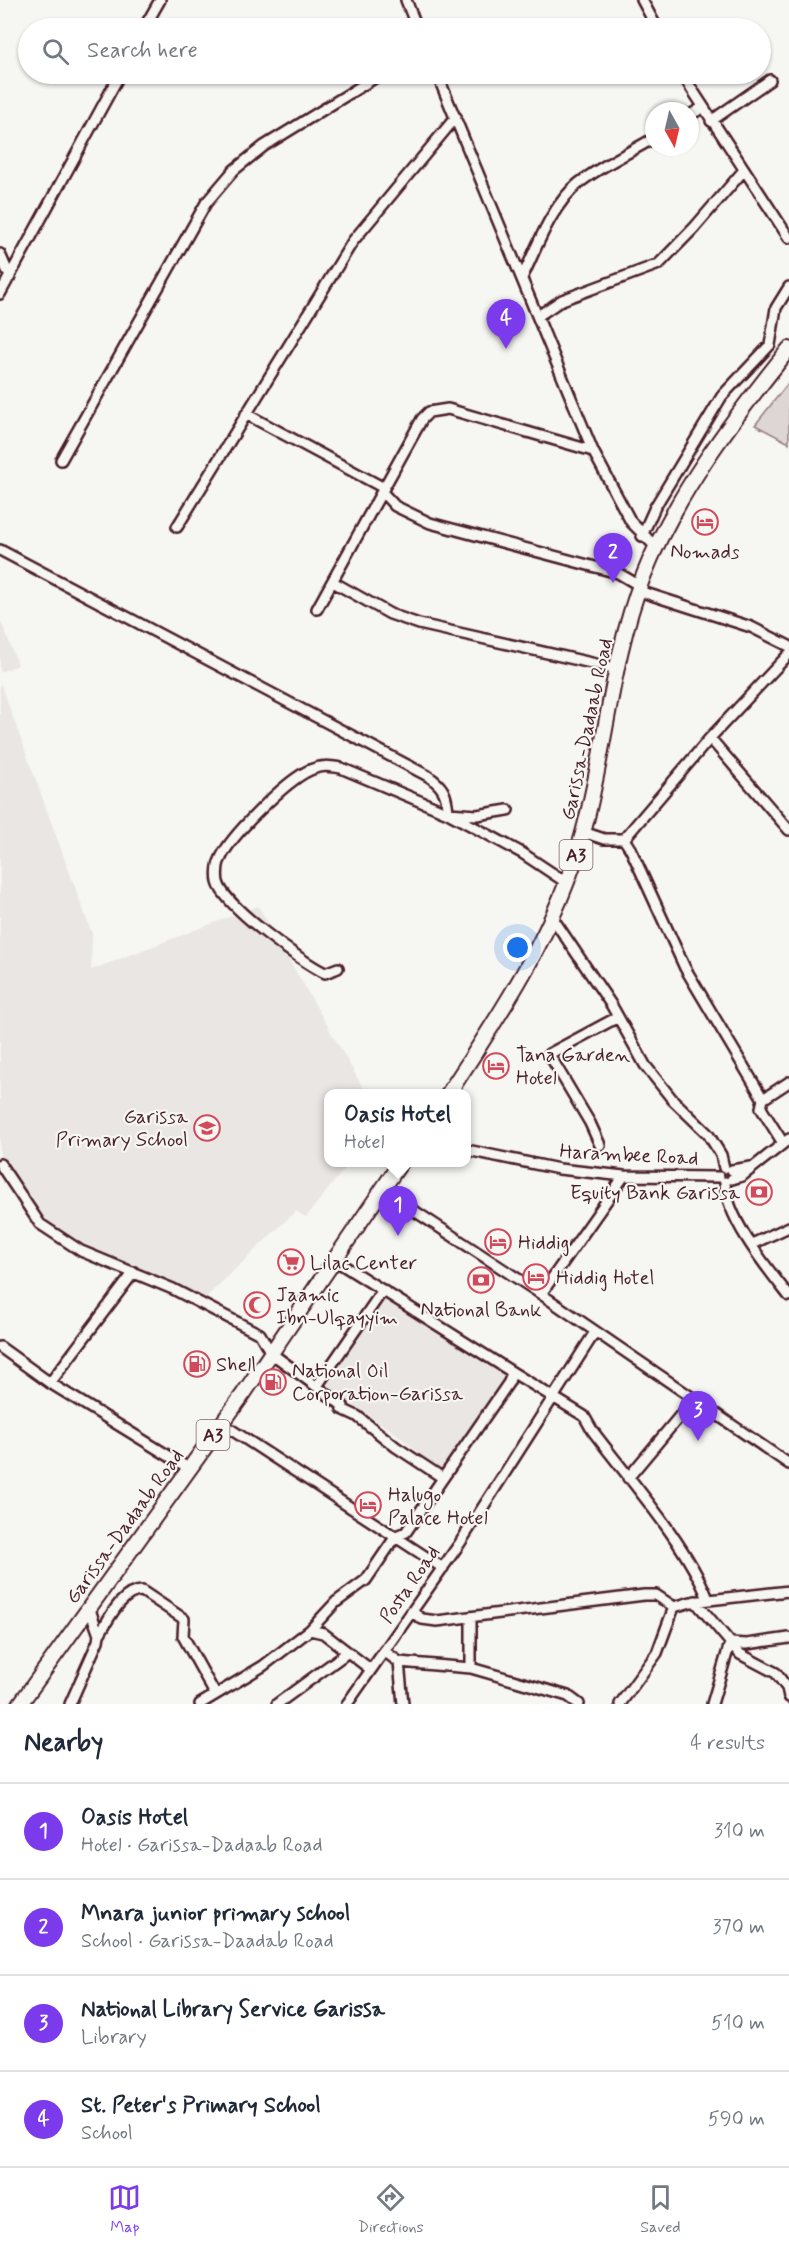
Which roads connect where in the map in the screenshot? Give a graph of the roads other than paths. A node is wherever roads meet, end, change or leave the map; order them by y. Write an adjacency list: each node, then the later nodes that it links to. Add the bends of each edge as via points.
1 (160, 0): 4 (street)
2 (406, 0): 5 (street)
3 (642, 0): 6 (street)
4 (150, 18)
5 (413, 18)
6 (652, 18)
7 (115, 84): 20 (street)
8 (365, 84): 28 (street, via 264,146 234,170 213,195)
9 (441, 84): 14 (street)
10 (688, 84): 12 (street)
11 (764, 84): 15 (street)
12 (702, 108): 13 (street); 15 (street)
13 (699, 110)
14 (456, 117): 21 (street); 26 (street, via 353,241)
15 (711, 121): 17 (street)
16 (645, 143): 21 (street, via 591,174 568,194)
17 (744, 170): 18 (street); 24 (street, via 659,264 562,300)
18 (789, 238)
19 (0, 254): 20 (street)
20 (10, 276): 23 (street)
21 (522, 278): 24 (street)
22 (789, 287): 31 (street, via 776,308 770,345 722,396 655,507)
23 (0, 294)
24 (538, 316): 27 (street)
25 (789, 349): 32 (highway, A3, via 713,450)
26 (246, 414): 29 (street, via 323,453); 30 (street)
27 (593, 451): 29 (street, via 437,409 422,419); 31 (street)
28 (61, 460)
29 (383, 490): 34 (street); 35 (street, via 395,506 430,523 618,573)
30 (177, 527)
31 (642, 536): 32 (street)
32 (656, 547): 35 (highway, A3)
33 (0, 550): 42 (street, via 428,776 441,785 447,796)
34 (333, 582): 36 (street); 39 (street, via 390,614 419,624)
35 (640, 589): 37 (street, via 751,627); 39 (highway, Garissa-Dadaab Road / A3)
36 (317, 609)
37 (789, 646)
38 (789, 654): 40 (street)
39 (618, 669): 44 (highway, Garissa-Dadaab Road / A3)
40 (710, 738): 43 (street); 45 (street)
41 (508, 810): 42 (street, via 477,815)
42 (448, 813): 46 (street, via 522,853); 48 (street, via 341,768 324,765 308,771 265,805 232,839 219,861 218,884 238,910 308,965 325,973)
43 (789, 830)
44 (583, 832): 45 (street, via 604,839); 46 (highway, Garissa-Dadaab Road / A3)
45 (624, 839): 52 (street, via 685,968)
46 (567, 883): 47 (highway, Garissa-Dadaab Road / A3)
47 (552, 917): 49 (street); 51 (highway, Garissa-Dadaab Road / A3, via 519,986)
48 (338, 968)
49 (618, 1017): 54 (street, via 549,1054); 58 (street, via 652,1074 708,1134 722,1155)
50 (789, 1082): 52 (street)
51 (451, 1089)
52 (763, 1098): 53 (street, via 761,1108)
53 (786, 1141): 58 (street, Harambee Road, via 751,1167)
54 (600, 1145)
55 (471, 1151): 59 (street, Harambee Road, via 559,1169)
56 (0, 1164): 64 (street, via 49,1232 111,1265)
57 (396, 1167): 60 (highway, Garissa-Dadaab Road / A3)
58 (726, 1175): 59 (street, Harambee Road); 62 (street, via 727,1199)
59 (624, 1176): 66 (street)
60 (381, 1189): 63 (highway, Garissa-Dadaab Road / A3); 66 (street)
61 (789, 1227): 62 (street)
62 (753, 1244): 67 (street)
63 (333, 1259): 65 (street); 70 (highway, Garissa-Dadaab Road / A3)
64 (134, 1272): 70 (street, via 260,1334); 72 (street)
65 (383, 1290): 71 (street); 73 (street)
66 (541, 1294): 68 (street)
67 (789, 1296)
68 (595, 1332): 74 (street, Posta Road); 75 (street)
69 (0, 1347): 72 (street)
70 (271, 1353): 73 (street); 76 (highway, Garissa-Dadaab Road / A3)
71 (512, 1372): 74 (street); 79 (street)
72 (50, 1383): 78 (street)
73 (317, 1386): 79 (street, via 343,1406 346,1413 357,1416)
74 (556, 1397): 80 (street, via 584,1416); 82 (street, Posta Road)
75 (694, 1399): 77 (street); 80 (street)
76 (221, 1423): 78 (highway, Garissa-Dadaab Road / A3); 81 (street)
77 (789, 1464)
78 (190, 1469): 86 (highway, Garissa-Dadaab Road / A3)
79 (443, 1478): 81 (street, via 406,1532)
80 (628, 1478): 84 (street, via 698,1577)
81 (396, 1536): 82 (street); 90 (street, via 366,1580 336,1602)
82 (443, 1568): 88 (street, Posta Road)
83 (789, 1591): 84 (street)
84 (708, 1599): 85 (street)
85 (695, 1601): 87 (street); 93 (street, via 724,1631)
86 (89, 1607): 91 (street); 101 (highway, Garissa-Dadaab Road / A3)
87 (675, 1607): 89 (street, via 656,1595 644,1595); 108 (street, via 657,1653)
88 (412, 1612): 89 (street, via 429,1621); 94 (street, Posta Road)
89 (471, 1618): 97 (street)
90 (310, 1630): 95 (street, via 323,1633); 99 (street, via 263,1666)
91 (99, 1635): 99 (street, via 123,1600 130,1593 142,1591 184,1619 183,1636); 102 (street)
92 (789, 1638): 93 (street)
93 (730, 1643): 100 (street, via 740,1654 776,1673); 109 (street)
94 (384, 1651): 96 (street); 98 (street, Posta Road)
95 (348, 1652): 98 (street); 104 (street)
96 (399, 1662): 97 (street); 106 (street)
97 (471, 1668): 107 (street, via 568,1696)
98 (370, 1669): 105 (street, Posta Road)
99 (215, 1694): 103 (street)
100 (789, 1696)
101 (20, 1704)
102 (70, 1704)
103 (200, 1704)
104 (278, 1704)
105 (347, 1704)
106 (403, 1704)
107 (579, 1704)
108 (620, 1704)
109 (712, 1704)

